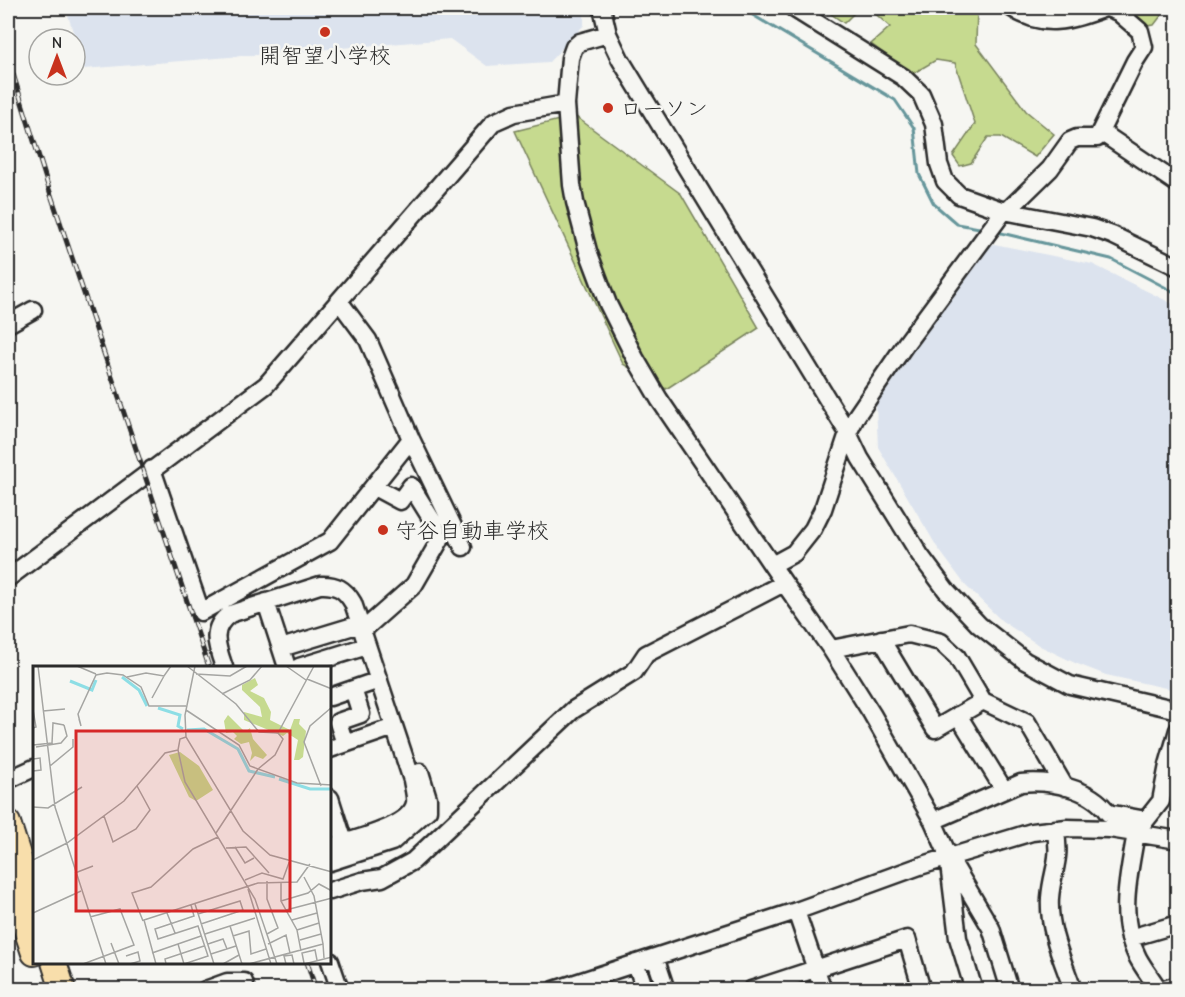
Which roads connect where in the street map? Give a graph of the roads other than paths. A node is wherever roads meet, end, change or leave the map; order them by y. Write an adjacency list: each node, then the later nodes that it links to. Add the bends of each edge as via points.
1 (602, 8): 5 (street)
2 (793, 8): 9 (street, via 903,77 921,94 934,124 945,182)
3 (1012, 8): 4 (street, via 1026,17 1069,21)
4 (1113, 9): 7 (street, via 1140,31 1144,47)
5 (608, 34): 6 (street, via 574,47); 14 (street, via 660,128)
6 (566, 104): 11 (street, via 514,113 494,122); 19 (street, via 575,202 608,304 659,399)
7 (1101, 132): 8 (street); 9 (street, via 1097,138 1070,141 1050,169)
8 (1178, 184)
9 (998, 220): 10 (street, via 1092,228); 14 (street, via 907,342)
10 (1178, 267)
11 (339, 301): 15 (street, via 368,340); 16 (street, via 266,385)
12 (33, 310): 13 (street)
13 (8, 324)
14 (848, 433): 19 (street, via 813,529 794,553); 34 (street, via 920,555 979,625 1025,661 1070,685)
15 (411, 440): 17 (street); 18 (street)
16 (152, 469): 17 (street, via 201,612 330,541); 20 (street)
17 (374, 487): 23 (street, via 400,501 411,486 440,540 414,585)
18 (464, 547)
19 (772, 565): 21 (street)
20 (8, 578)
21 (784, 583): 26 (street); 53 (street, via 646,654 634,672 573,710 413,861 382,878)
22 (266, 602): 23 (street, via 333,584 346,592 353,603); 25 (street); 27 (street, via 230,614 219,624 215,633)
23 (363, 634): 25 (street); 29 (street); 30 (street)
24 (881, 639): 26 (street); 33 (street, via 909,634 941,642 957,657); 35 (street, via 935,729)
25 (281, 648): 28 (street)
26 (831, 649): 44 (street)
27 (224, 666)
28 (287, 666)
29 (301, 666)
30 (379, 680): 31 (street); 36 (street)
31 (353, 689): 32 (street); 38 (street, via 361,714 338,722)
32 (332, 696)
33 (983, 700): 35 (street); 41 (street, via 1027,722)
34 (1178, 710)
35 (958, 715): 42 (street)
36 (399, 724): 38 (street); 49 (street, via 413,786 415,803 411,814 397,824); 51 (street, via 428,798 428,810 392,842)
37 (1178, 730): 41 (street, via 1161,801 1146,820 1108,813 1095,799)
38 (338, 746)
39 (33, 768): 40 (street)
40 (8, 780)
41 (1065, 787): 42 (street, via 1029,782)
42 (1004, 790): 44 (street)
43 (332, 811): 49 (street)
44 (933, 821): 50 (street)
45 (8, 823): 52 (highway)
46 (1055, 829): 47 (street); 50 (street, via 1008,838); 78 (street, via 1059,846 1050,915)
47 (1136, 833): 48 (street); 56 (street, via 1126,894)
48 (1178, 840)
49 (337, 844)
50 (949, 857): 54 (street); 76 (street, via 958,938); 77 (street, via 991,928)
51 (332, 861)
52 (18, 890): 57 (highway)
53 (332, 890)
54 (796, 911): 58 (street); 63 (street)
55 (1178, 924): 56 (street)
56 (1130, 938): 79 (street)
57 (33, 949)
58 (655, 957): 59 (street); 72 (street)
59 (636, 963): 70 (street); 71 (street)
60 (38, 964): 65 (highway)
61 (54, 964): 66 (highway)
62 (331, 964): 69 (street)
63 (816, 969): 73 (street); 74 (street); 75 (street, via 907,939)
64 (1178, 985): 79 (street)
65 (47, 990)
66 (63, 990)
67 (205, 990): 68 (street, via 227,982 244,982)
68 (246, 990)
69 (340, 990)
70 (554, 990)
71 (645, 990)
72 (666, 990)
73 (751, 990)
74 (823, 990)
75 (922, 990)
76 (974, 990)
77 (1010, 990)
78 (1073, 990)
79 (1160, 990)

